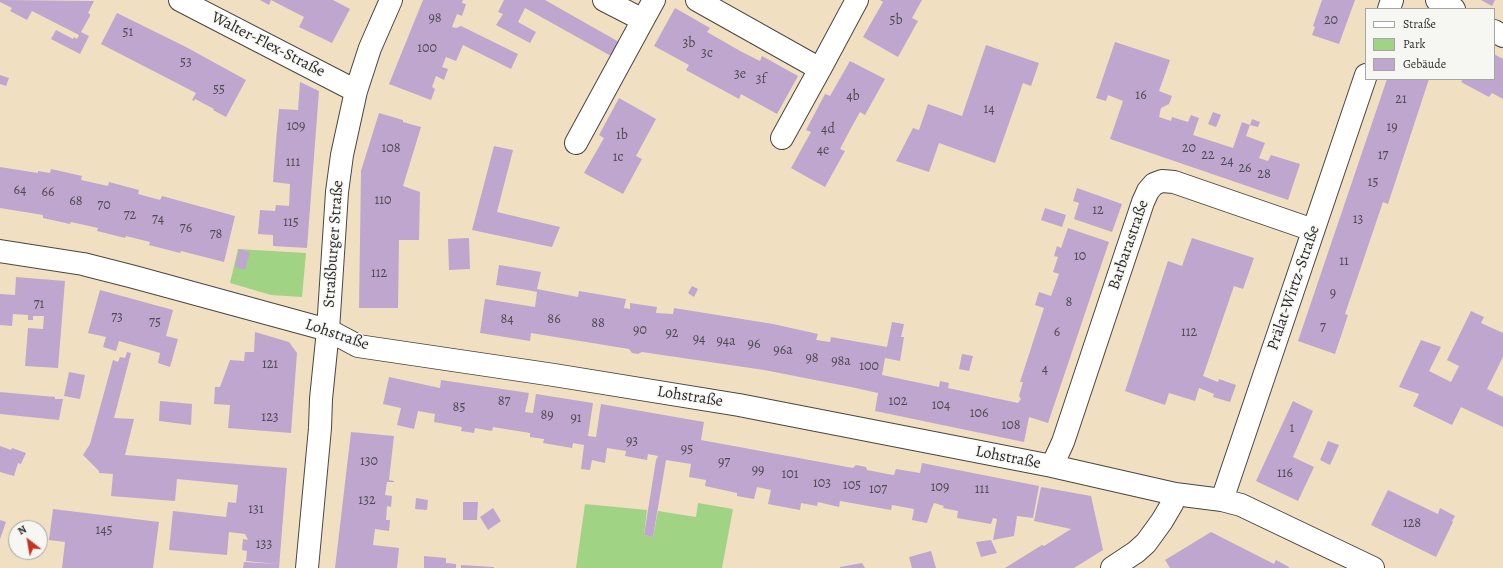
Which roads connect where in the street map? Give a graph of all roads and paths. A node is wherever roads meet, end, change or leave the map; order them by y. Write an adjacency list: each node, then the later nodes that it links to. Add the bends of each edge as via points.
1 (180, 0): 12 (street, Walter-Flex-Straße)
2 (391, 0): 12 (street, Straßburger Straße, via 370,48)
3 (604, 0): 9 (street)
4 (654, 0): 9 (street)
5 (697, 0): 10 (street)
6 (857, 0): 10 (street)
7 (1437, 0): 8 (street)
8 (1452, 8)
9 (643, 20): 14 (street)
10 (820, 68): 13 (street)
11 (1365, 78): 15 (street, Prälat-Wirtz-Straße)
12 (356, 91): 17 (street, Straßburger Straße, via 341,162)
13 (782, 138)
14 (576, 143)
15 (1313, 230): 18 (street, Barbarastraße, via 1174,182 1162,181 1154,184 1143,202 1063,442); 20 (street, Prälat-Wirtz-Straße)
16 (0, 251): 17 (street, Lohstraße, via 83,264)
17 (328, 330): 18 (street, Lohstraße, via 358,346 738,405); 21 (street, Straßburger Straße)
18 (1052, 466): 19 (street, Lohstraße)
19 (1175, 494): 20 (street, Lohstraße); 22 (street, via 1162,522 1146,543)
20 (1222, 500): 23 (street, Lohstraße, via 1241,504)
21 (307, 568)
22 (1112, 568)
23 (1373, 568)

